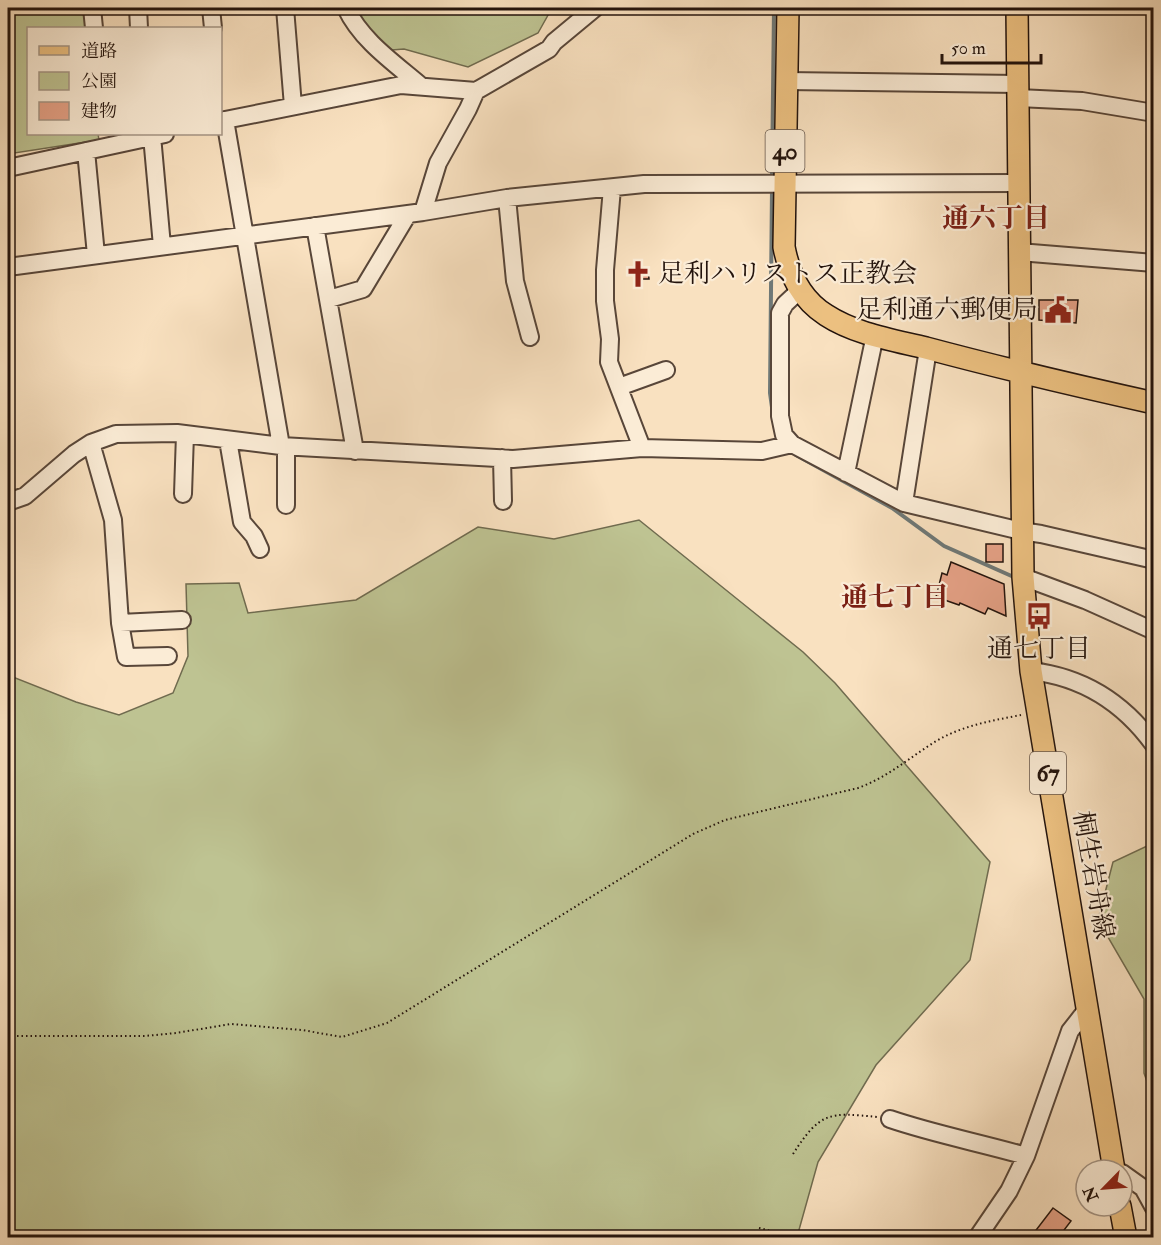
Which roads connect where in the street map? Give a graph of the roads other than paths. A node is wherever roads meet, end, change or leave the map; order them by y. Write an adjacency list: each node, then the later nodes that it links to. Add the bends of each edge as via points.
1 (92, 8): 9 (street)
2 (138, 8): 10 (street)
3 (211, 8): 11 (street)
4 (285, 8): 16 (street)
5 (346, 8): 13 (street, via 352,21 377,49)
6 (595, 8): 14 (street, via 549,49)
7 (788, 8): 12 (main road, 40)
8 (1017, 8): 15 (main road, 67)
9 (94, 27)
10 (140, 27)
11 (213, 27)
12 (786, 81): 15 (street); 24 (main road, 40)
13 (420, 85): 14 (street); 16 (street, via 401,85)
14 (476, 91): 27 (street)
15 (1018, 91): 17 (street); 23 (main road, 67)
16 (293, 106): 18 (street)
17 (1154, 113)
18 (222, 121): 29 (street)
19 (153, 135): 20 (street); 30 (street)
20 (105, 140): 21 (street)
21 (86, 151): 22 (street); 32 (street)
22 (8, 168)
23 (1019, 183): 24 (street); 31 (main road, 67)
24 (784, 185): 25 (street, via 644,184); 35 (main road, 40, via 786,257)
25 (612, 188): 26 (street); 42 (street, via 605,301 609,362)
26 (507, 198): 27 (street); 38 (street, via 515,281)
27 (415, 213): 28 (street); 36 (street, via 363,289)
28 (315, 226): 29 (street); 36 (street)
29 (245, 235): 30 (street); 48 (street)
30 (162, 246): 32 (street)
31 (1019, 252): 33 (street); 41 (main road, 67)
32 (96, 255): 34 (street)
33 (1154, 263)
34 (8, 267)
35 (800, 290): 37 (main road, 40, via 826,315); 47 (street, via 780,313 780,416 784,435)
36 (328, 299): 50 (street)
37 (875, 335): 39 (main road, 40); 52 (street)
38 (530, 337)
39 (928, 349): 41 (main road, 40); 56 (street)
40 (666, 370): 42 (street)
41 (1020, 373): 43 (main road, 40); 58 (main road, 桐生岩舟線 / 67)
42 (619, 387): 49 (street)
43 (1154, 403)
44 (185, 434): 45 (street); 46 (street, via 116,434); 53 (street)
45 (228, 440): 48 (street); 59 (street, via 242,522 255,536)
46 (91, 443): 55 (street, via 25,496); 63 (street, via 113,520)
47 (792, 444): 49 (street, via 752,452); 52 (street)
48 (284, 446): 50 (street); 57 (street)
49 (642, 448): 51 (street)
50 (355, 451): 51 (street)
51 (502, 458): 54 (street)
52 (846, 472): 56 (street)
53 (183, 494)
54 (503, 501)
55 (8, 502)
56 (904, 503): 58 (street)
57 (286, 505)
58 (1021, 531): 60 (street); 61 (main road, 桐生岩舟線 / 67)
59 (260, 549)
60 (1154, 560)
61 (1023, 577): 64 (street); 66 (main road, 桐生岩舟線 / 67)
62 (182, 620): 63 (street)
63 (120, 623): 65 (street, via 126,657)
64 (1154, 631)
65 (168, 656)
66 (1031, 671): 67 (street, via 1063,677 1100,693 1141,728); 68 (main road, 桐生岩舟線 / 67)
67 (1154, 745)
68 (1088, 1008): 70 (street, via 1070,1031); 71 (main road, 桐生岩舟線 / 67)
69 (890, 1119): 70 (street)
70 (1026, 1156): 75 (street, via 1009,1191)
71 (1113, 1158)
72 (1134, 1182): 73 (street, via 1143,1188)
73 (1154, 1208)
74 (1122, 1218): 76 (main road)
75 (977, 1238)
76 (1126, 1238)

